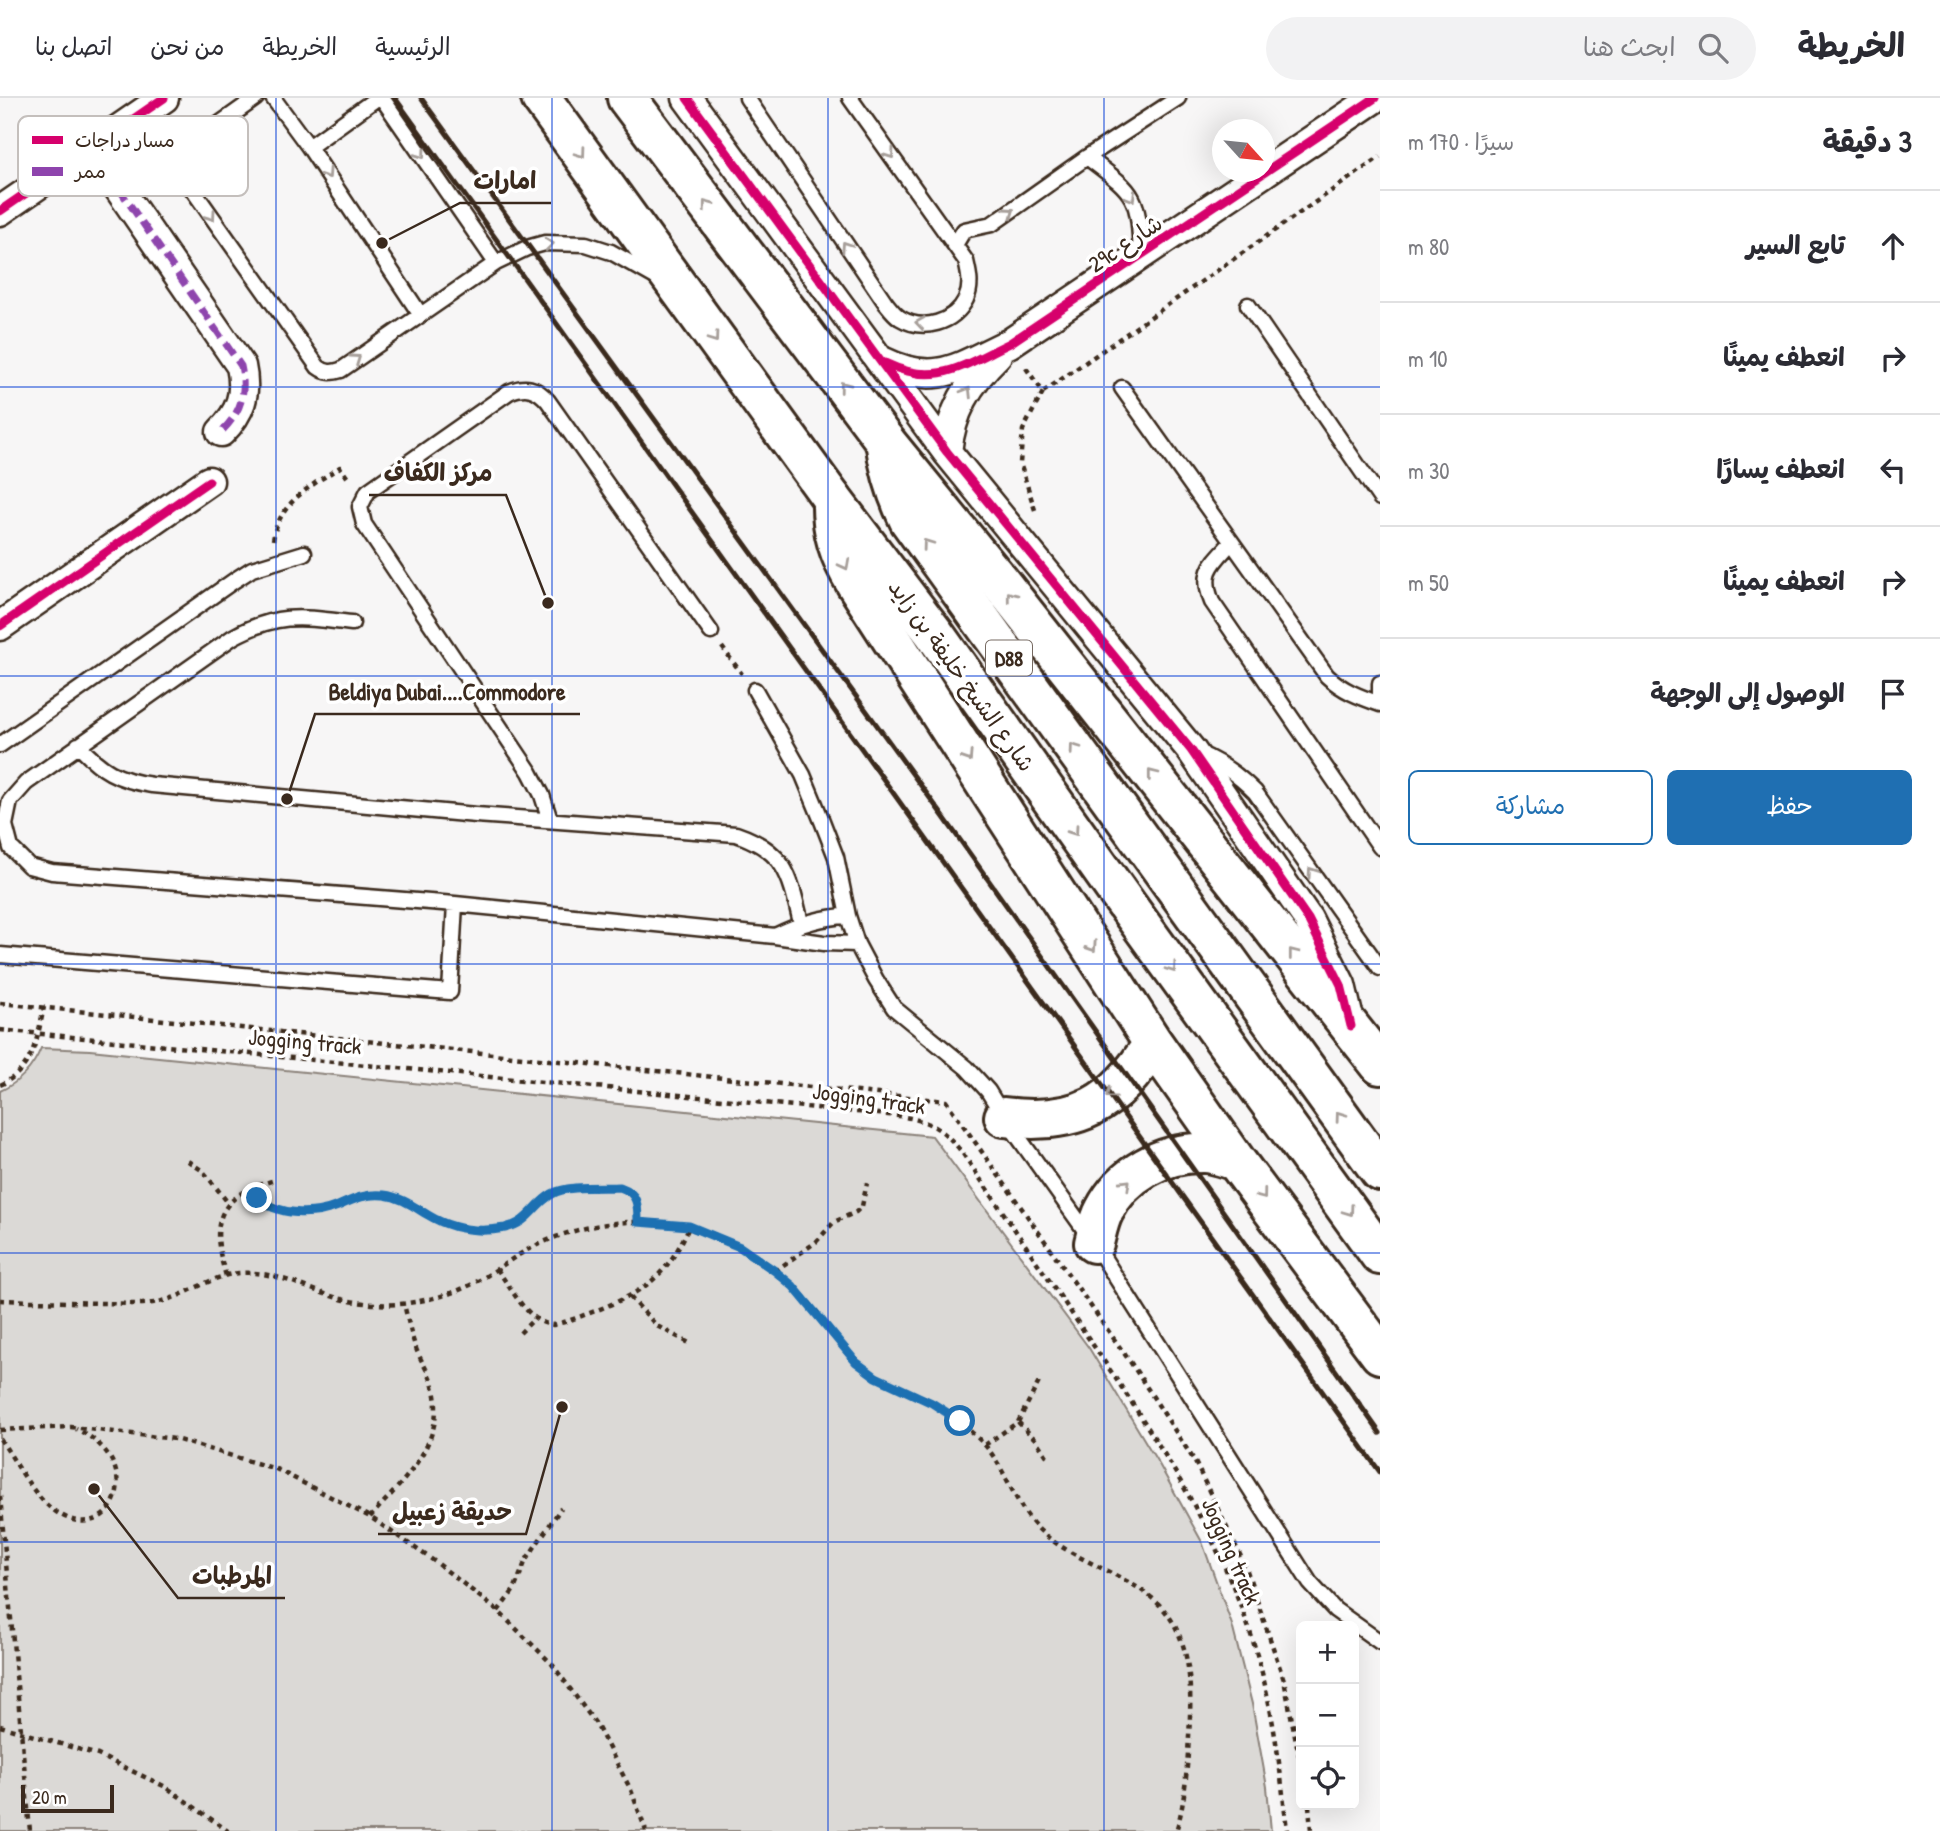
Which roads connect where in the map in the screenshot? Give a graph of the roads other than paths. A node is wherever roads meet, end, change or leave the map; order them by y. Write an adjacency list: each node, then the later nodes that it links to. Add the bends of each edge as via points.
1 (164, 98): 12 (street)
2 (256, 98): 13 (lane, one-way to 13)
3 (273, 98): 14 (lane)
4 (380, 98): 14 (lane); 22 (lane, one-way to 22)
5 (541, 98): 23 (main road, شارع الشيخ خليفة بن زايد / D88, one-way to 23)
6 (627, 98): 30 (main road, D88, one-way to 6)
7 (687, 98): 27 (street)
8 (747, 98): 20 (lane, one-way to 8, via 971,280 966,300 936,324 916,325 898,317)
9 (850, 98): 20 (lane, one-way to 20)
10 (1178, 98): 15 (lane)
11 (1363, 102): 21 (street, 29c شارع)
12 (138, 116)
13 (231, 116)
14 (309, 147): 25 (lane, one-way to 25)
15 (1087, 158): 20 (lane, one-way to 15, via 964,230 992,224); 21 (lane, one-way to 21, via 1123,184 1134,198)
16 (22, 196): 19 (street)
17 (124, 196): 29 (street, via 241,366 244,393 240,408)
18 (197, 196): 25 (lane, one-way to 25, via 318,367 329,372 341,370)
19 (0, 211)
20 (955, 245)
21 (1141, 255): 26 (street, 29c شارع)
22 (496, 263): 23 (lane, one-way to 23, via 545,243 586,244); 25 (lane)
23 (680, 290): 34 (main road, شارع الشيخ خليفة بن زايد / D88, one-way to 34)
24 (1248, 305): 33 (lane)
25 (420, 314)
26 (1010, 343): 27 (street, 29c شارع, via 954,370 927,376); 31 (street, 29c شارع, one-way to 26, via 954,414 988,364)
27 (882, 362): 31 (street)
28 (1122, 388): 35 (lane)
29 (221, 432)
30 (885, 441): 56 (main road, one-way to 30); 61 (main road, D88, one-way to 30, via 909,520 889,470)
31 (947, 453): 46 (street)
32 (209, 481): 38 (street)
33 (1380, 498)
34 (832, 499): 57 (main road, one-way to 57, via 834,538 846,568); 63 (main road, شارع الشيخ خليفة بن زايد / D88, one-way to 63, via 934,632)
35 (1231, 543): 43 (lane, via 1327,676 1352,694); 48 (lane, via 1208,570 1206,587 1212,602)
36 (304, 552): 44 (lane, via 235,580)
37 (352, 623): 45 (lane, via 303,617 254,625)
38 (0, 626)
39 (711, 632): 47 (lane, via 548,401 530,387 509,392 368,491 360,507 364,524 530,772)
40 (1380, 683): 42 (lane)
41 (755, 690): 50 (lane, via 803,775 822,821 836,857)
42 (1380, 697)
43 (1380, 704)
44 (0, 745)
45 (78, 745): 47 (lane, via 96,765 132,782); 49 (lane, via 26,783 10,801 5,825 11,848 29,866 52,872)
46 (1191, 750): 55 (lane, one-way to 46, via 1255,792 1237,774); 56 (street, via 1308,919 1341,985)
47 (550, 820): 51 (lane, via 736,834 754,840 784,865)
48 (1380, 846)
49 (455, 904): 52 (lane); 54 (lane, via 450,992)
50 (848, 916): 51 (lane); 53 (lane)
51 (801, 923): 52 (lane)
52 (775, 936): 53 (lane)
53 (857, 944): 59 (lane, via 894,1008 967,1068)
54 (0, 955)
55 (1380, 968)
56 (1351, 1026): 58 (main road)
57 (1153, 1043): 59 (main road, one-way to 59, via 1138,1069 1092,1107 1044,1120); 60 (main road)
58 (1380, 1065)
59 (1004, 1117): 62 (lane)
60 (1236, 1161): 62 (main road, one-way to 60, via 1103,1212 1121,1186 1145,1167 1174,1155 1205,1153); 64 (main road, one-way to 64)
61 (1380, 1171)
62 (1094, 1243): 65 (lane, via 1310,1583 1335,1610)
63 (1380, 1255)
64 (1380, 1354)
65 (1380, 1642)

